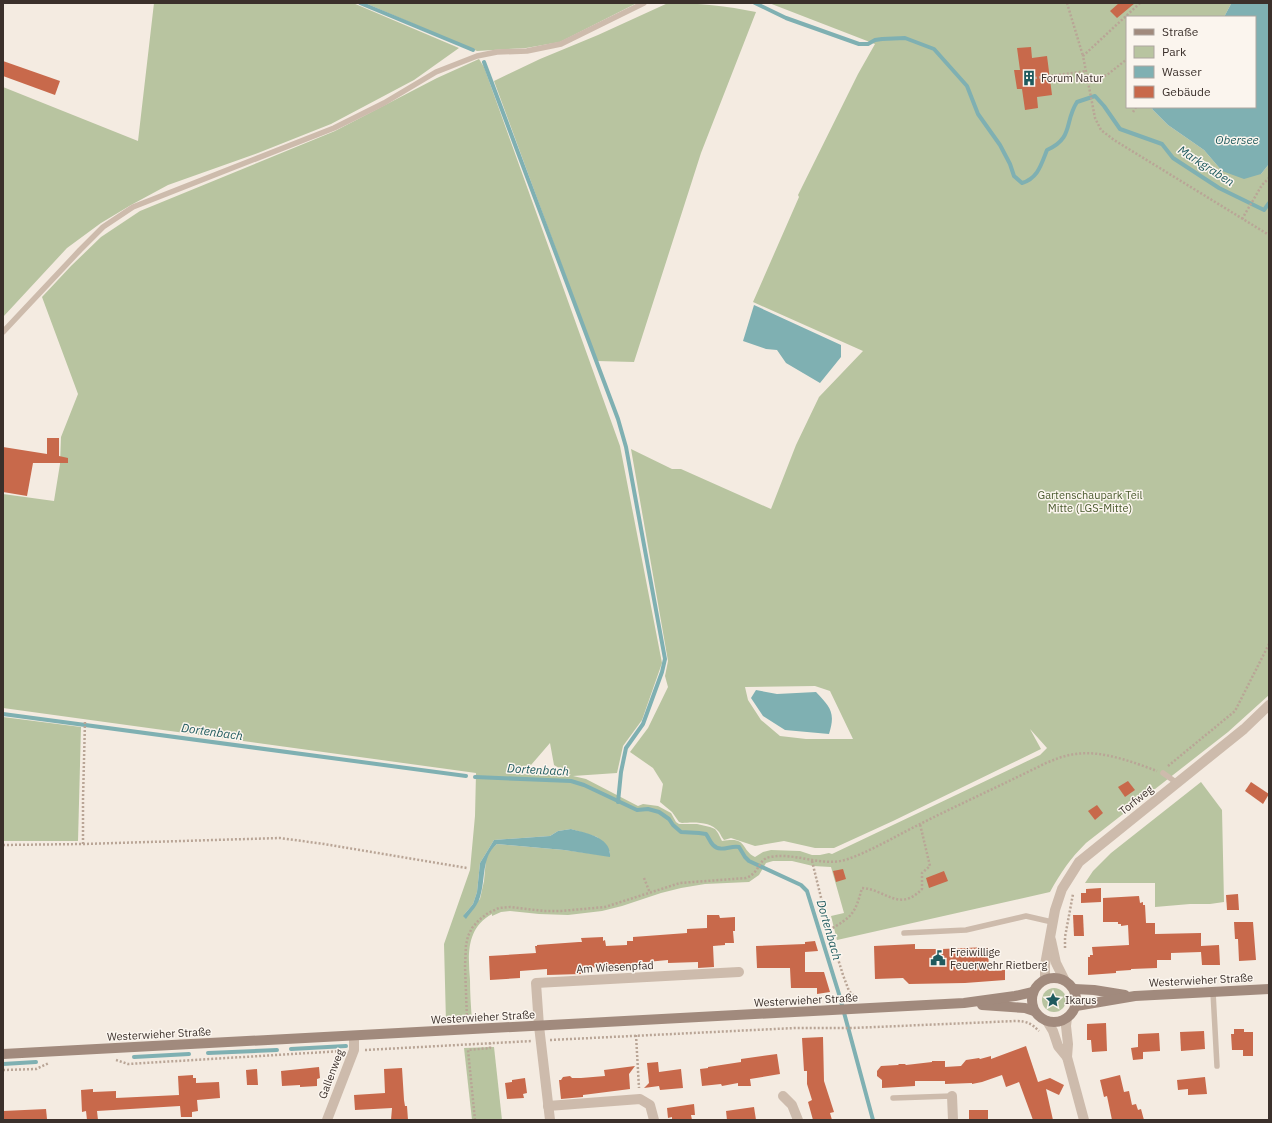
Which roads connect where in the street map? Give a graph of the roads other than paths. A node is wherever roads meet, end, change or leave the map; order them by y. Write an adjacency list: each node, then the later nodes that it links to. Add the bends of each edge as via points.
1 (644, 3): 2 (lane, via 561,44 527,51 477,56 436,72 384,103 334,128 133,207 103,227)
2 (3, 332)
3 (1269, 705): 5 (street, Torfweg, via 1244,729)
4 (1163, 773): 5 (lane)
5 (1177, 783): 6 (street, Torfweg, via 1079,862 1062,889)
6 (1052, 922): 7 (lane, via 1026,916 966,930); 8 (street, Torfweg)
7 (904, 933)
8 (1050, 936): 10 (street, Torfweg); 11 (street, Torfweg, via 1056,963)
9 (739, 972): 22 (street, Am Wiesenpfad, via 536,983)
10 (1045, 979): 11 (main road); 14 (main road)
11 (1064, 979): 12 (main road)
12 (1074, 989): 16 (main road, Westerwieher Straße); 18 (main road)
13 (1269, 989): 15 (main road, Westerwieher Straße)
14 (1033, 992): 17 (main road, Westerwieher Straße); 19 (main road)
15 (1213, 992): 16 (main road, Westerwieher Straße); 26 (lane)
16 (1135, 996): 18 (main road, Westerwieher Straße)
17 (964, 1003): 19 (main road, Westerwieher Straße); 22 (main road, Westerwieher Straße)
18 (1076, 1006): 20 (main road)
19 (1034, 1010): 21 (main road)
20 (1067, 1018): 21 (main road, via 1058,1022); 25 (street)
21 (1047, 1021): 25 (street, via 1058,1046)
22 (539, 1026): 23 (main road, Westerwieher Straße); 30 (street)
23 (354, 1036): 24 (main road, Westerwieher Straße); 31 (street, Gallenweg, via 354,1050)
24 (3, 1054)
25 (1067, 1057): 36 (street)
26 (1217, 1066)
27 (783, 1096): 34 (street, via 792,1105)
28 (952, 1096): 29 (lane); 35 (street)
29 (894, 1098)
30 (548, 1106): 32 (street); 33 (street, via 640,1099 650,1105)
31 (327, 1120)
32 (550, 1120)
33 (654, 1120)
34 (798, 1120)
35 (953, 1120)
36 (1084, 1120)

